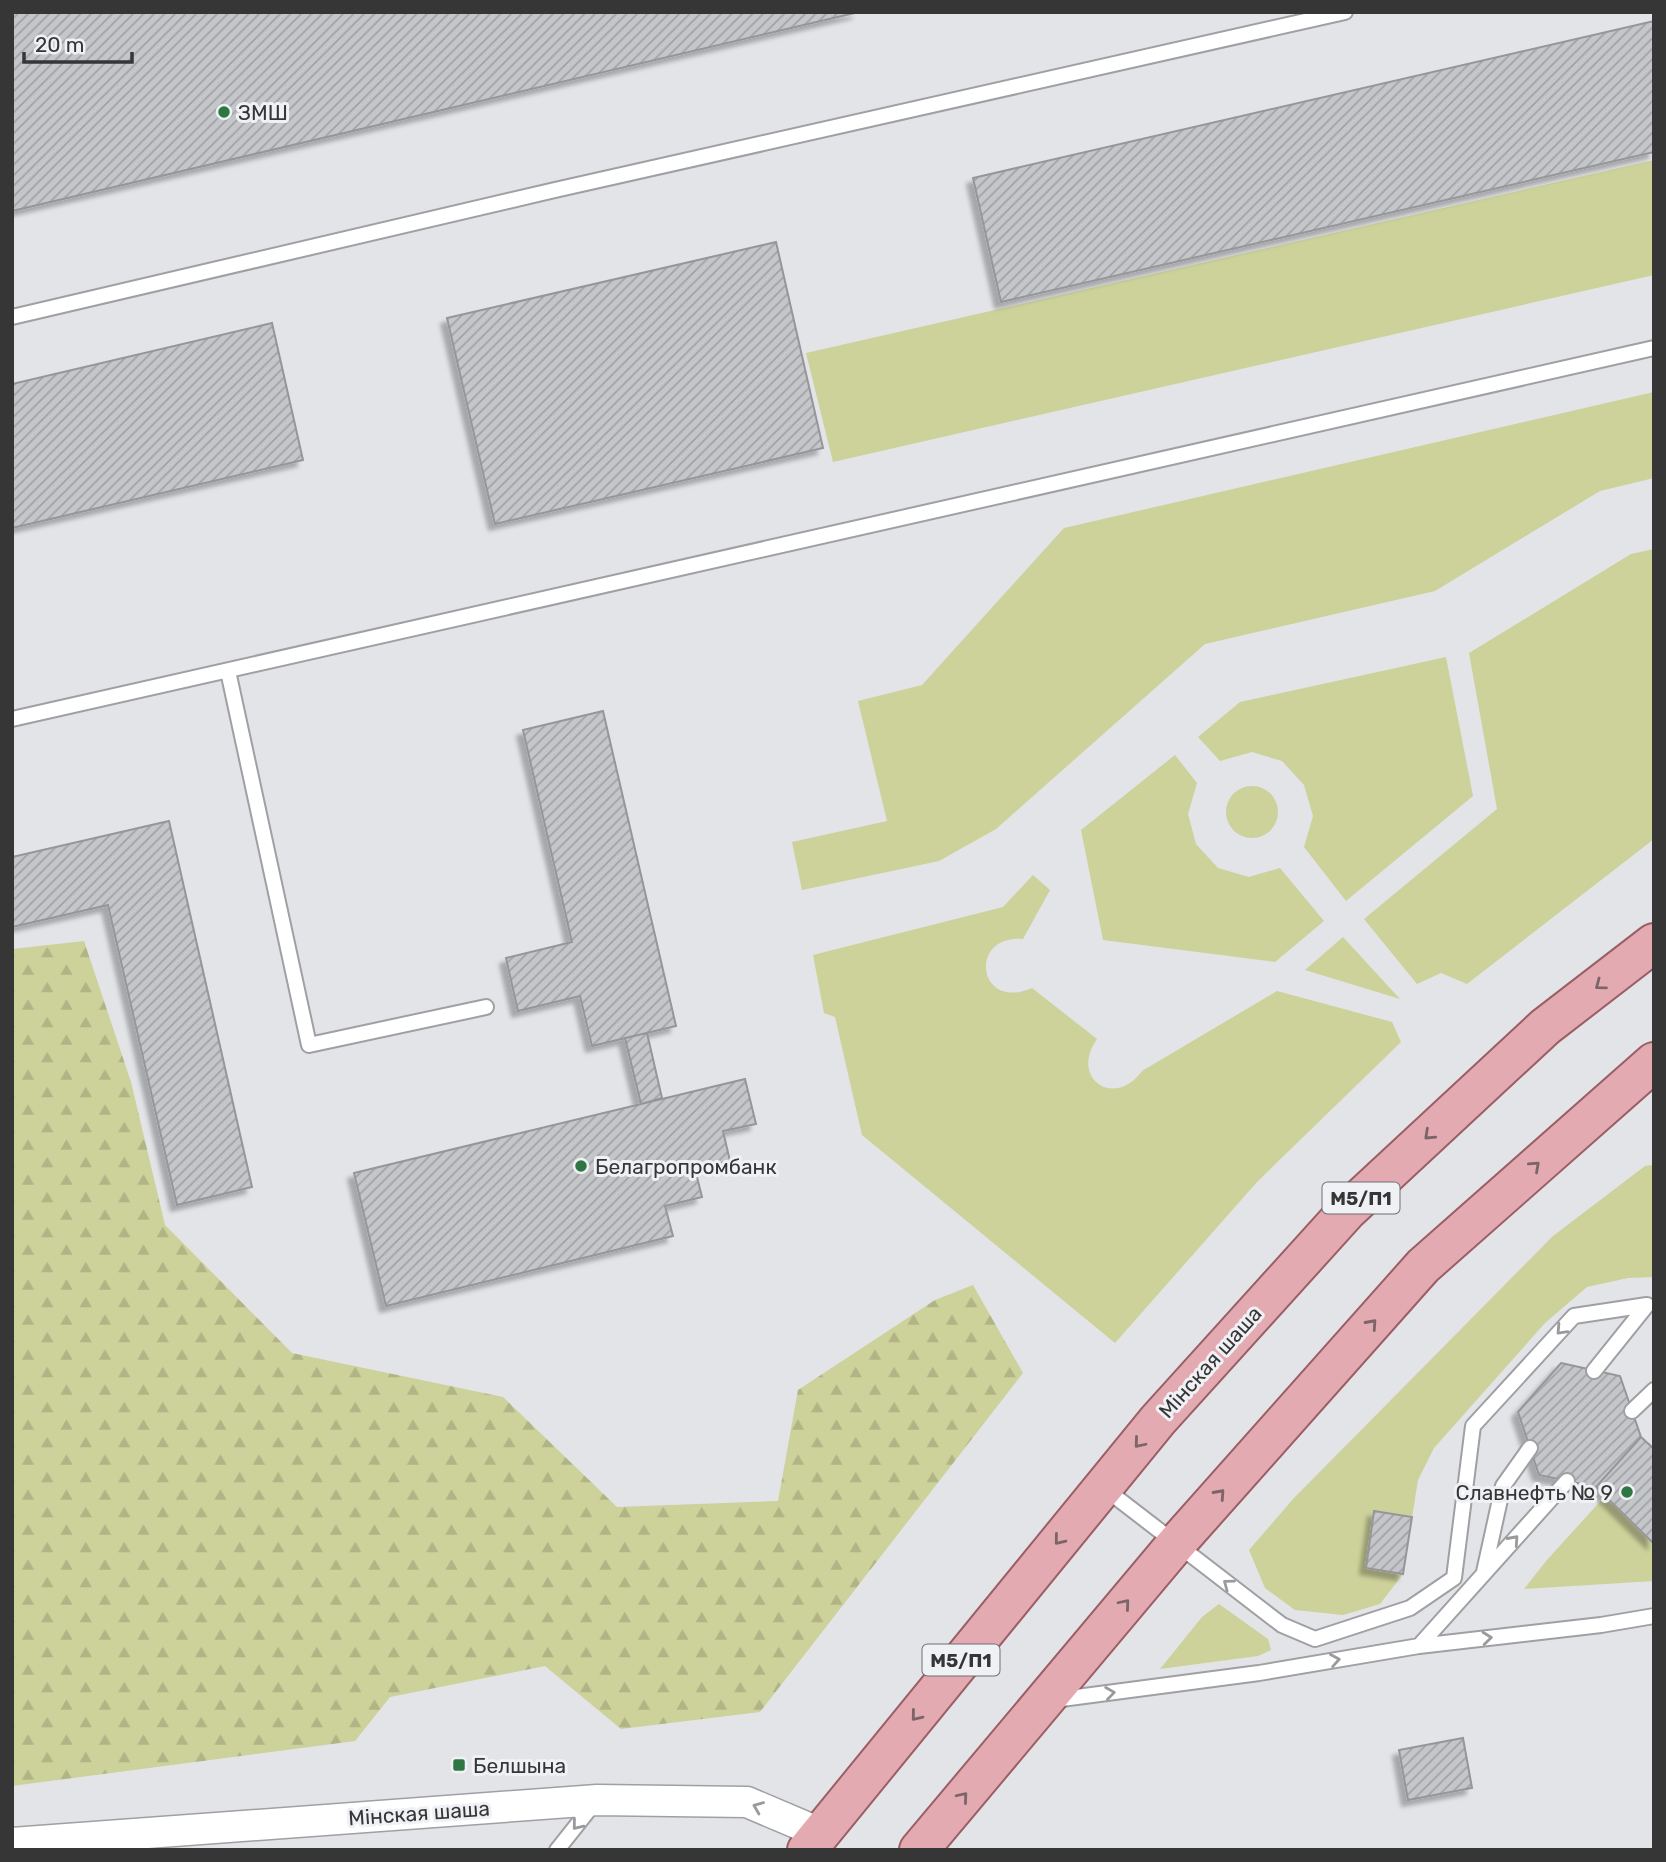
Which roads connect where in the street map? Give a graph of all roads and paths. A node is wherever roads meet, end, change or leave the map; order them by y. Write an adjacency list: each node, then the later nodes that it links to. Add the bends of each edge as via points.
1 (1345, 12): 2 (lane)
2 (12, 317)
3 (1654, 348): 4 (lane)
4 (228, 671): 5 (lane); 7 (lane, via 309,1045)
5 (12, 719)
6 (1654, 943): 15 (main road, Мінская шаша / М5/П1, one-way to 15, via 1545,1027 1348,1210)
7 (486, 1007)
8 (1654, 1062): 16 (main road, one-way to 8, via 1423,1266)
9 (1650, 1309): 10 (lane); 16 (lane, one-way to 16, via 1574,1316 1473,1426 1454,1578 1410,1608 1315,1639 1282,1625)
10 (1594, 1371)
11 (1654, 1390): 12 (lane)
12 (1632, 1411)
13 (1531, 1448): 17 (lane, via 1503,1486)
14 (1567, 1481): 17 (lane, one-way to 14)
15 (1102, 1487): 16 (lane); 22 (main road, Мінская шаша / М5/П1, one-way to 22)
16 (1175, 1545): 20 (main road, one-way to 16)
17 (1484, 1573): 19 (lane)
18 (1654, 1616): 19 (lane, one-way to 18)
19 (1419, 1646): 20 (lane, one-way to 19)
20 (1043, 1702): 25 (main road, one-way to 20)
21 (597, 1800): 22 (street, Мінская шаша, one-way to 21, via 747,1802); 23 (street, Мінская шаша); 24 (lane, one-way to 24)
22 (814, 1842)
23 (12, 1843)
24 (557, 1850)
25 (919, 1850)

